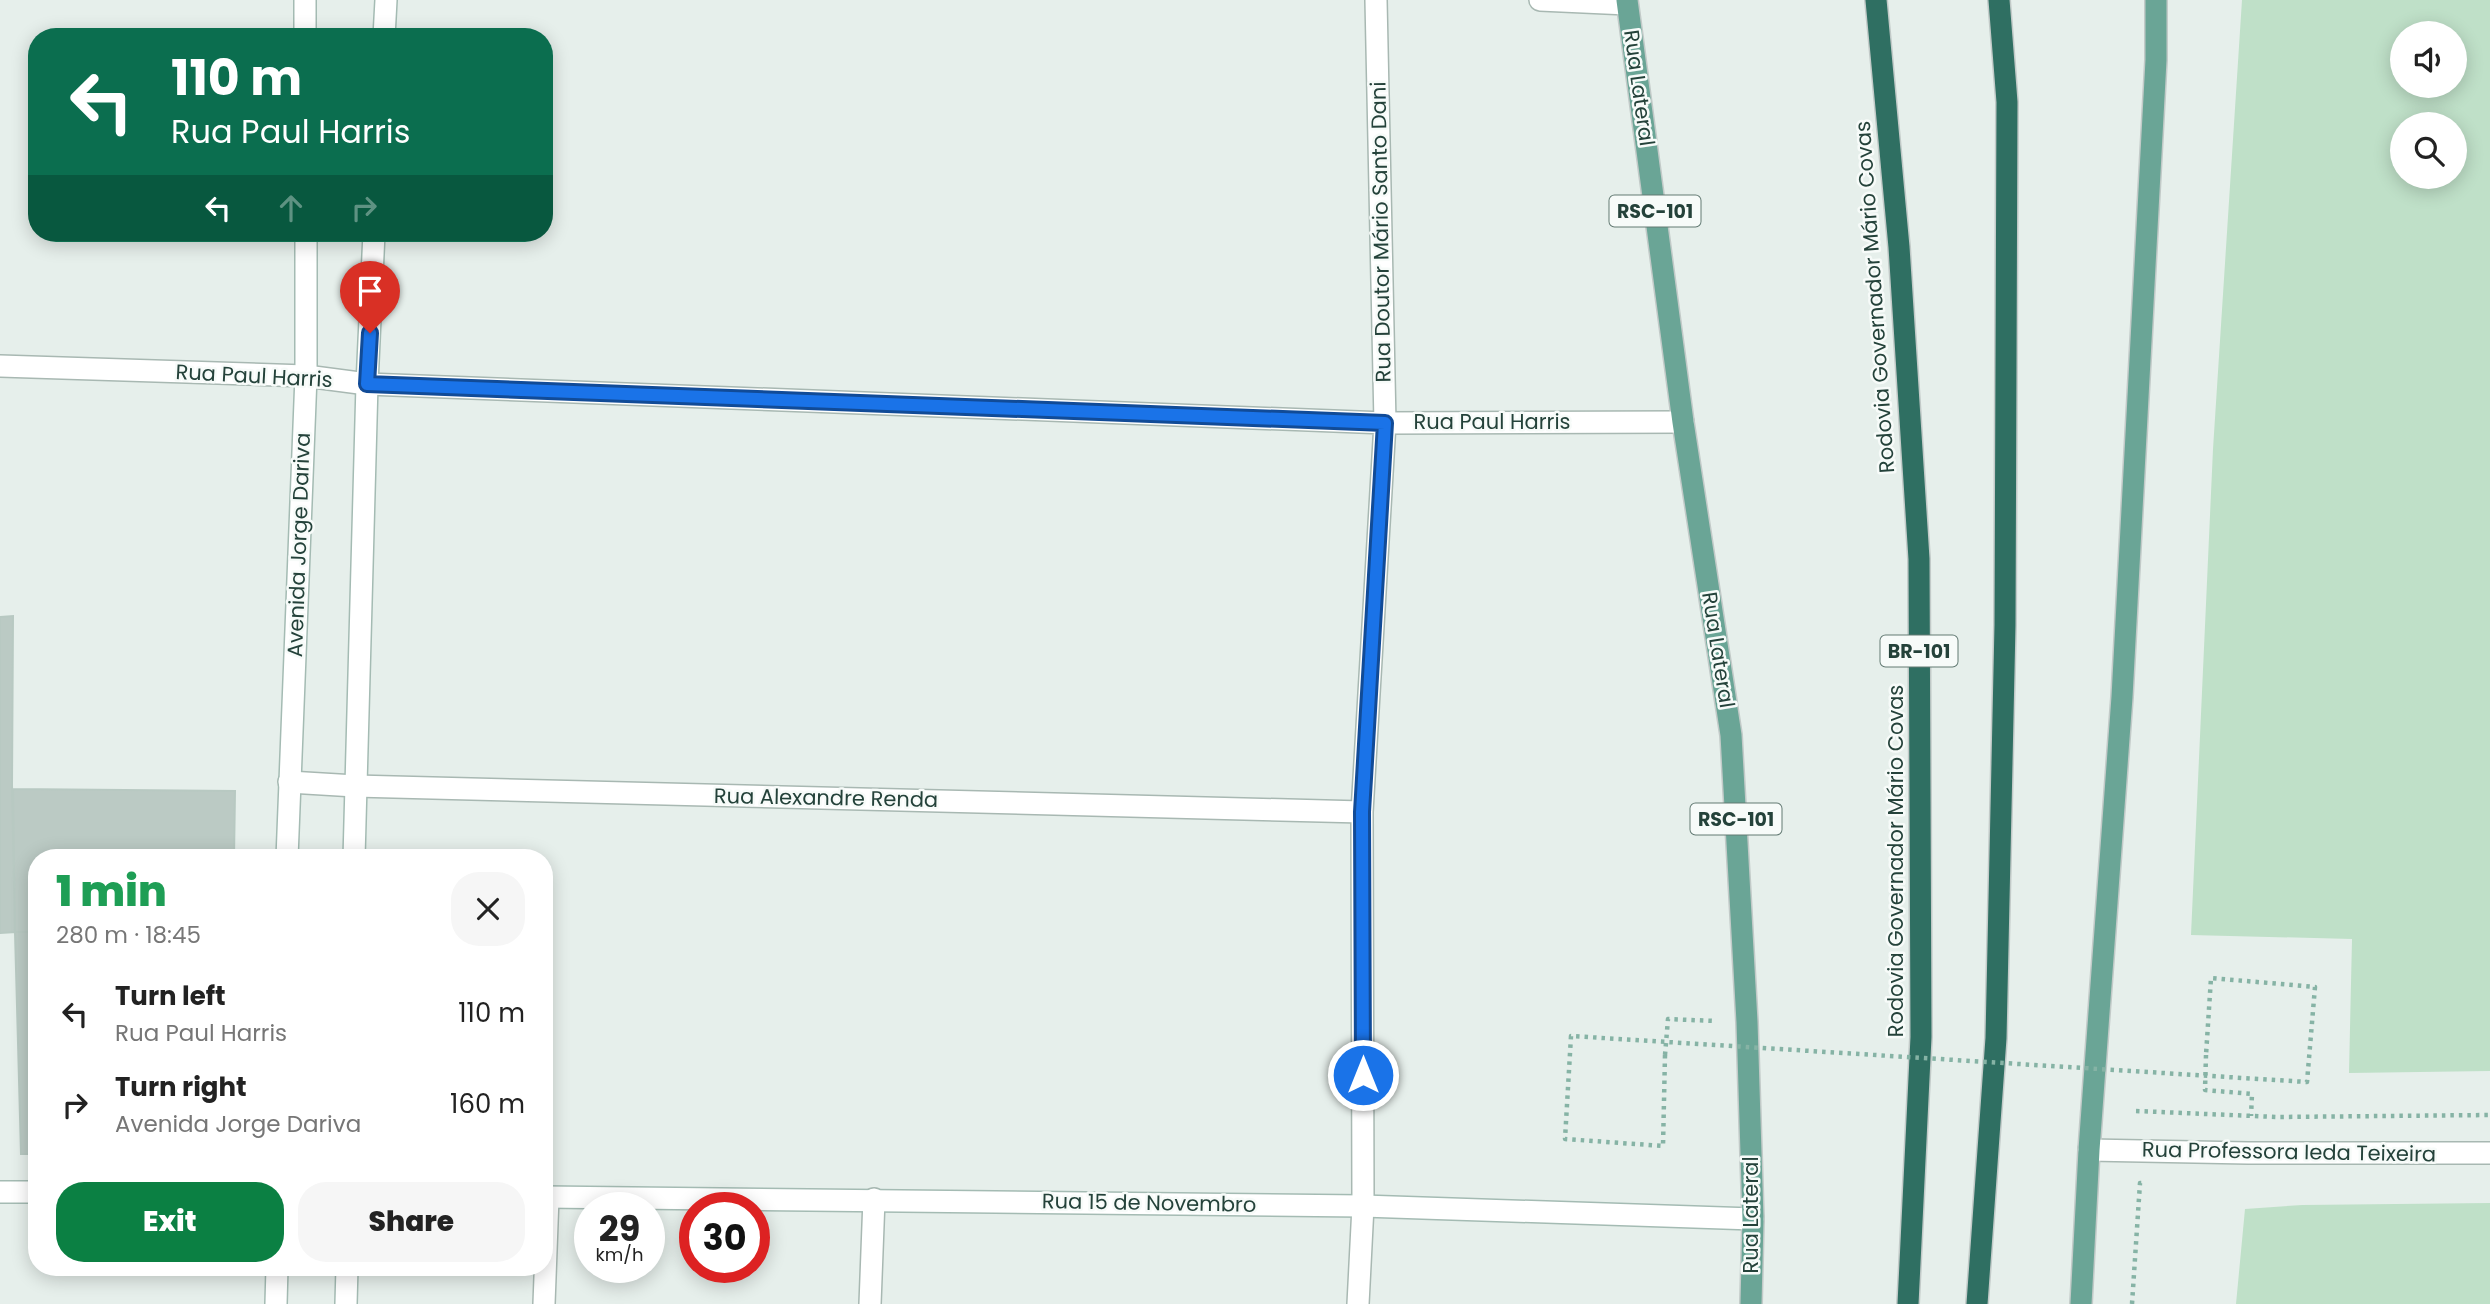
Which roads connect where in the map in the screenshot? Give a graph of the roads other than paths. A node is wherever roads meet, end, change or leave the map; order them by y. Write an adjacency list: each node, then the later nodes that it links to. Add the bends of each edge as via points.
1 (305, 0): 10 (street)
2 (386, 0): 11 (street)
3 (1376, 0): 19 (street, Rua Doutor Mário Santo Dani)
4 (1540, 0): 9 (street)
5 (1876, 0): 42 (highway, Rodovia Governador Mário Covas / BR-101, via 1899,247 1919,559 1921,1037)
6 (1999, 0): 12 (highway)
7 (2009, 0): 12 (highway)
8 (2157, 0): 25 (main road, via 2122,697)
9 (1627, 2): 18 (main road, Rua Lateral / RSC-101)
10 (305, 28)
11 (384, 28)
12 (2007, 102): 43 (highway, via 2006,625 1996,1038)
13 (306, 242): 16 (street, Avenida Jorge Dariva)
14 (374, 242): 17 (street)
15 (0, 366): 16 (street, Rua Paul Harris)
16 (306, 376): 17 (street, Rua Paul Harris); 20 (street, Avenida Jorge Dariva)
17 (367, 384): 19 (street, Rua Paul Harris); 21 (street)
18 (1684, 422): 19 (street, Rua Paul Harris); 32 (main road, Rua Lateral / RSC-101, via 1731,734)
19 (1385, 423): 22 (street, Rua Doutor Mário Santo Dani)
20 (289, 782): 21 (street, Rua Alexandre Renda); 23 (street, Avenida Jorge Dariva)
21 (355, 786): 22 (street, Rua Alexandre Renda); 24 (street)
22 (1362, 812): 31 (street, Rua Doutor Mário Santo Dani)
23 (287, 849)
24 (354, 849)
25 (2089, 1150): 26 (street, Rua Professora Ieda Teixeira); 44 (main road)
26 (2490, 1153)
27 (0, 1192): 28 (street)
28 (28, 1192)
29 (553, 1197): 30 (street, Rua 15 de Novembro)
30 (873, 1199): 31 (street, Rua 15 de Novembro); 39 (street)
31 (1363, 1206): 32 (street, Rua 15 de Novembro); 40 (street, Rua Doutor Mário Santo Dani)
32 (1753, 1219): 41 (main road, Rua Lateral / RSC-101)
33 (277, 1276): 36 (street)
34 (347, 1276): 37 (street)
35 (545, 1276): 38 (street)
36 (276, 1304)
37 (346, 1304)
38 (544, 1304)
39 (870, 1304)
40 (1358, 1304)
41 (1751, 1304)
42 (1908, 1304)
43 (1978, 1304)
44 (2081, 1304)

